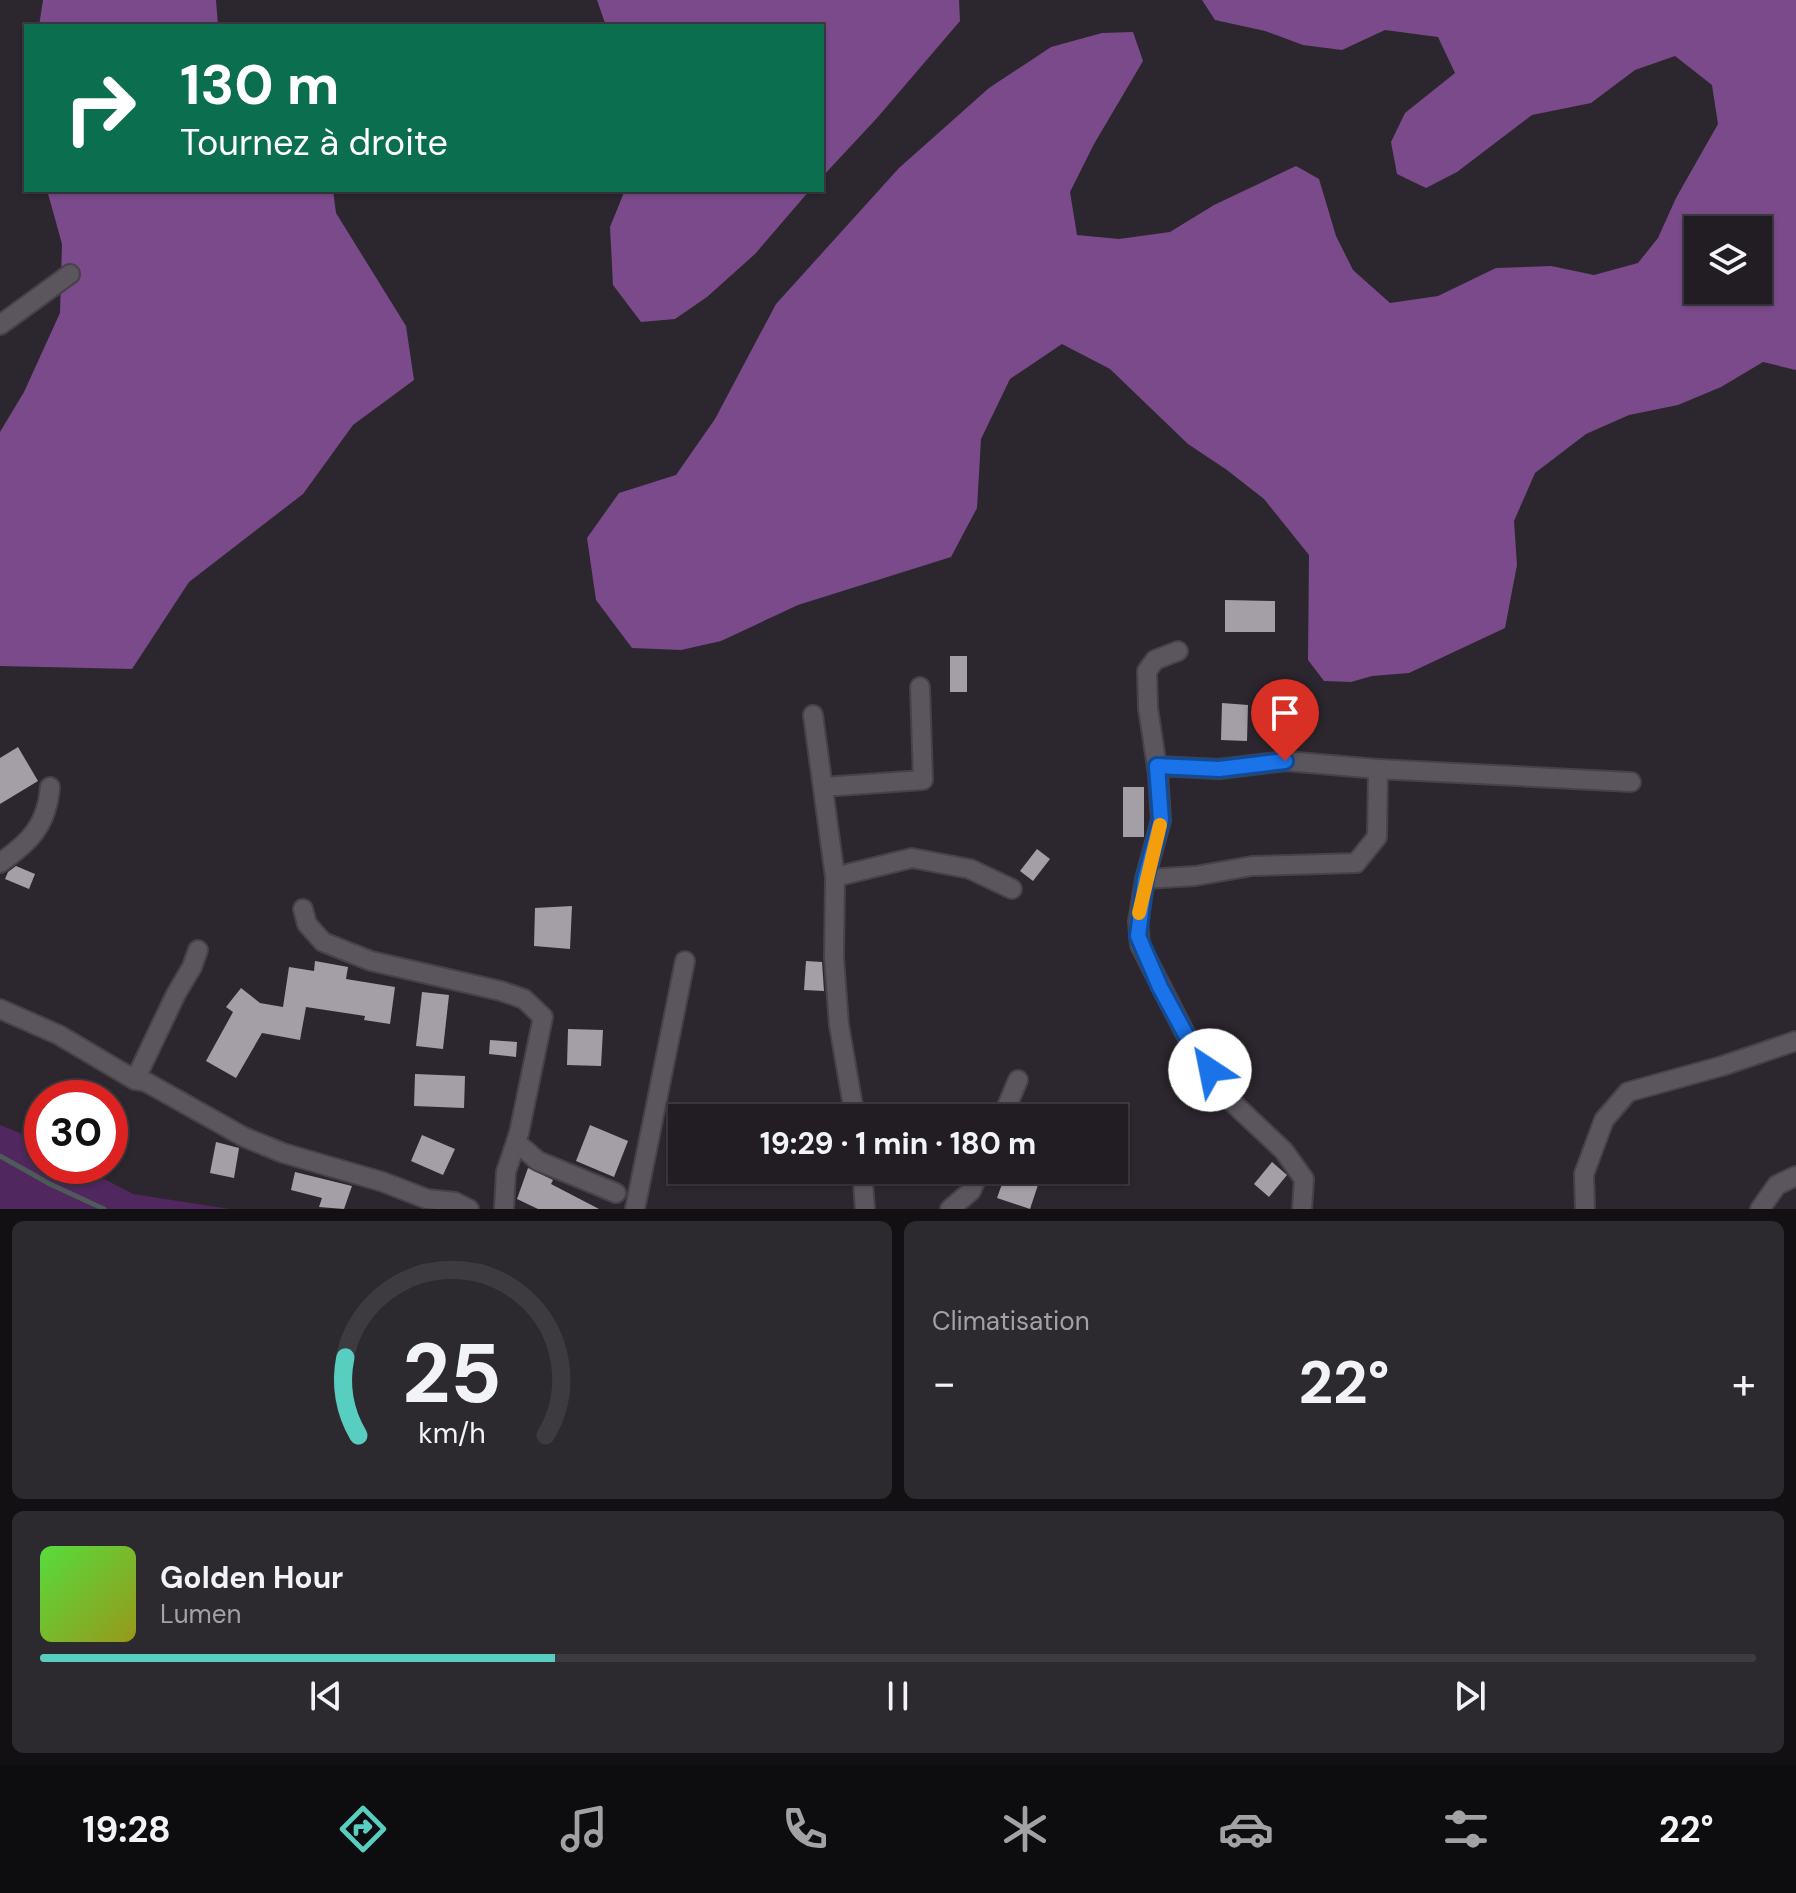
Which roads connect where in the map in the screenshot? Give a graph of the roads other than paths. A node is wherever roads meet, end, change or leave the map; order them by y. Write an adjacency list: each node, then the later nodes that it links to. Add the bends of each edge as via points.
1 (70, 274): 2 (street)
2 (0, 325)
3 (1178, 651): 6 (street, via 1155,660 1147,671)
4 (920, 687): 10 (street, via 923,780)
5 (813, 715): 10 (street)
6 (1157, 766): 7 (street, via 1219,769 1285,761); 13 (street, via 1161,820)
7 (1378, 769): 8 (street); 13 (street, via 1377,837 1356,863 1252,866)
8 (1631, 782)
9 (50, 787): 11 (street, via 48,809 31,839)
10 (823, 787): 12 (street)
11 (0, 863)
12 (835, 877): 14 (street, via 912,858 970,869); 22 (street, via 839,1025)
13 (1145, 879): 34 (street, via 1140,945 1186,1035 1217,1081 1304,1179)
14 (1012, 889)
15 (303, 909): 24 (street, via 307,924 323,942 371,961 501,991 524,999 543,1017)
16 (198, 950): 20 (street)
17 (685, 961): 31 (street)
18 (0, 1009): 20 (street, via 59,1035)
19 (1796, 1041): 35 (street, via 1628,1092 1604,1120 1584,1174)
20 (135, 1080): 29 (street, via 283,1153)
21 (1018, 1080): 23 (street)
22 (853, 1104)
23 (1008, 1104)
24 (516, 1142): 28 (street, via 538,1161); 30 (street, via 506,1172)
25 (1796, 1176): 36 (street, via 1777,1185)
26 (863, 1184): 32 (street)
27 (974, 1184): 33 (street)
28 (616, 1193)
29 (469, 1209)
30 (504, 1209)
31 (635, 1209)
32 (865, 1209)
33 (950, 1209)
34 (1302, 1209)
35 (1585, 1209)
36 (1760, 1209)

